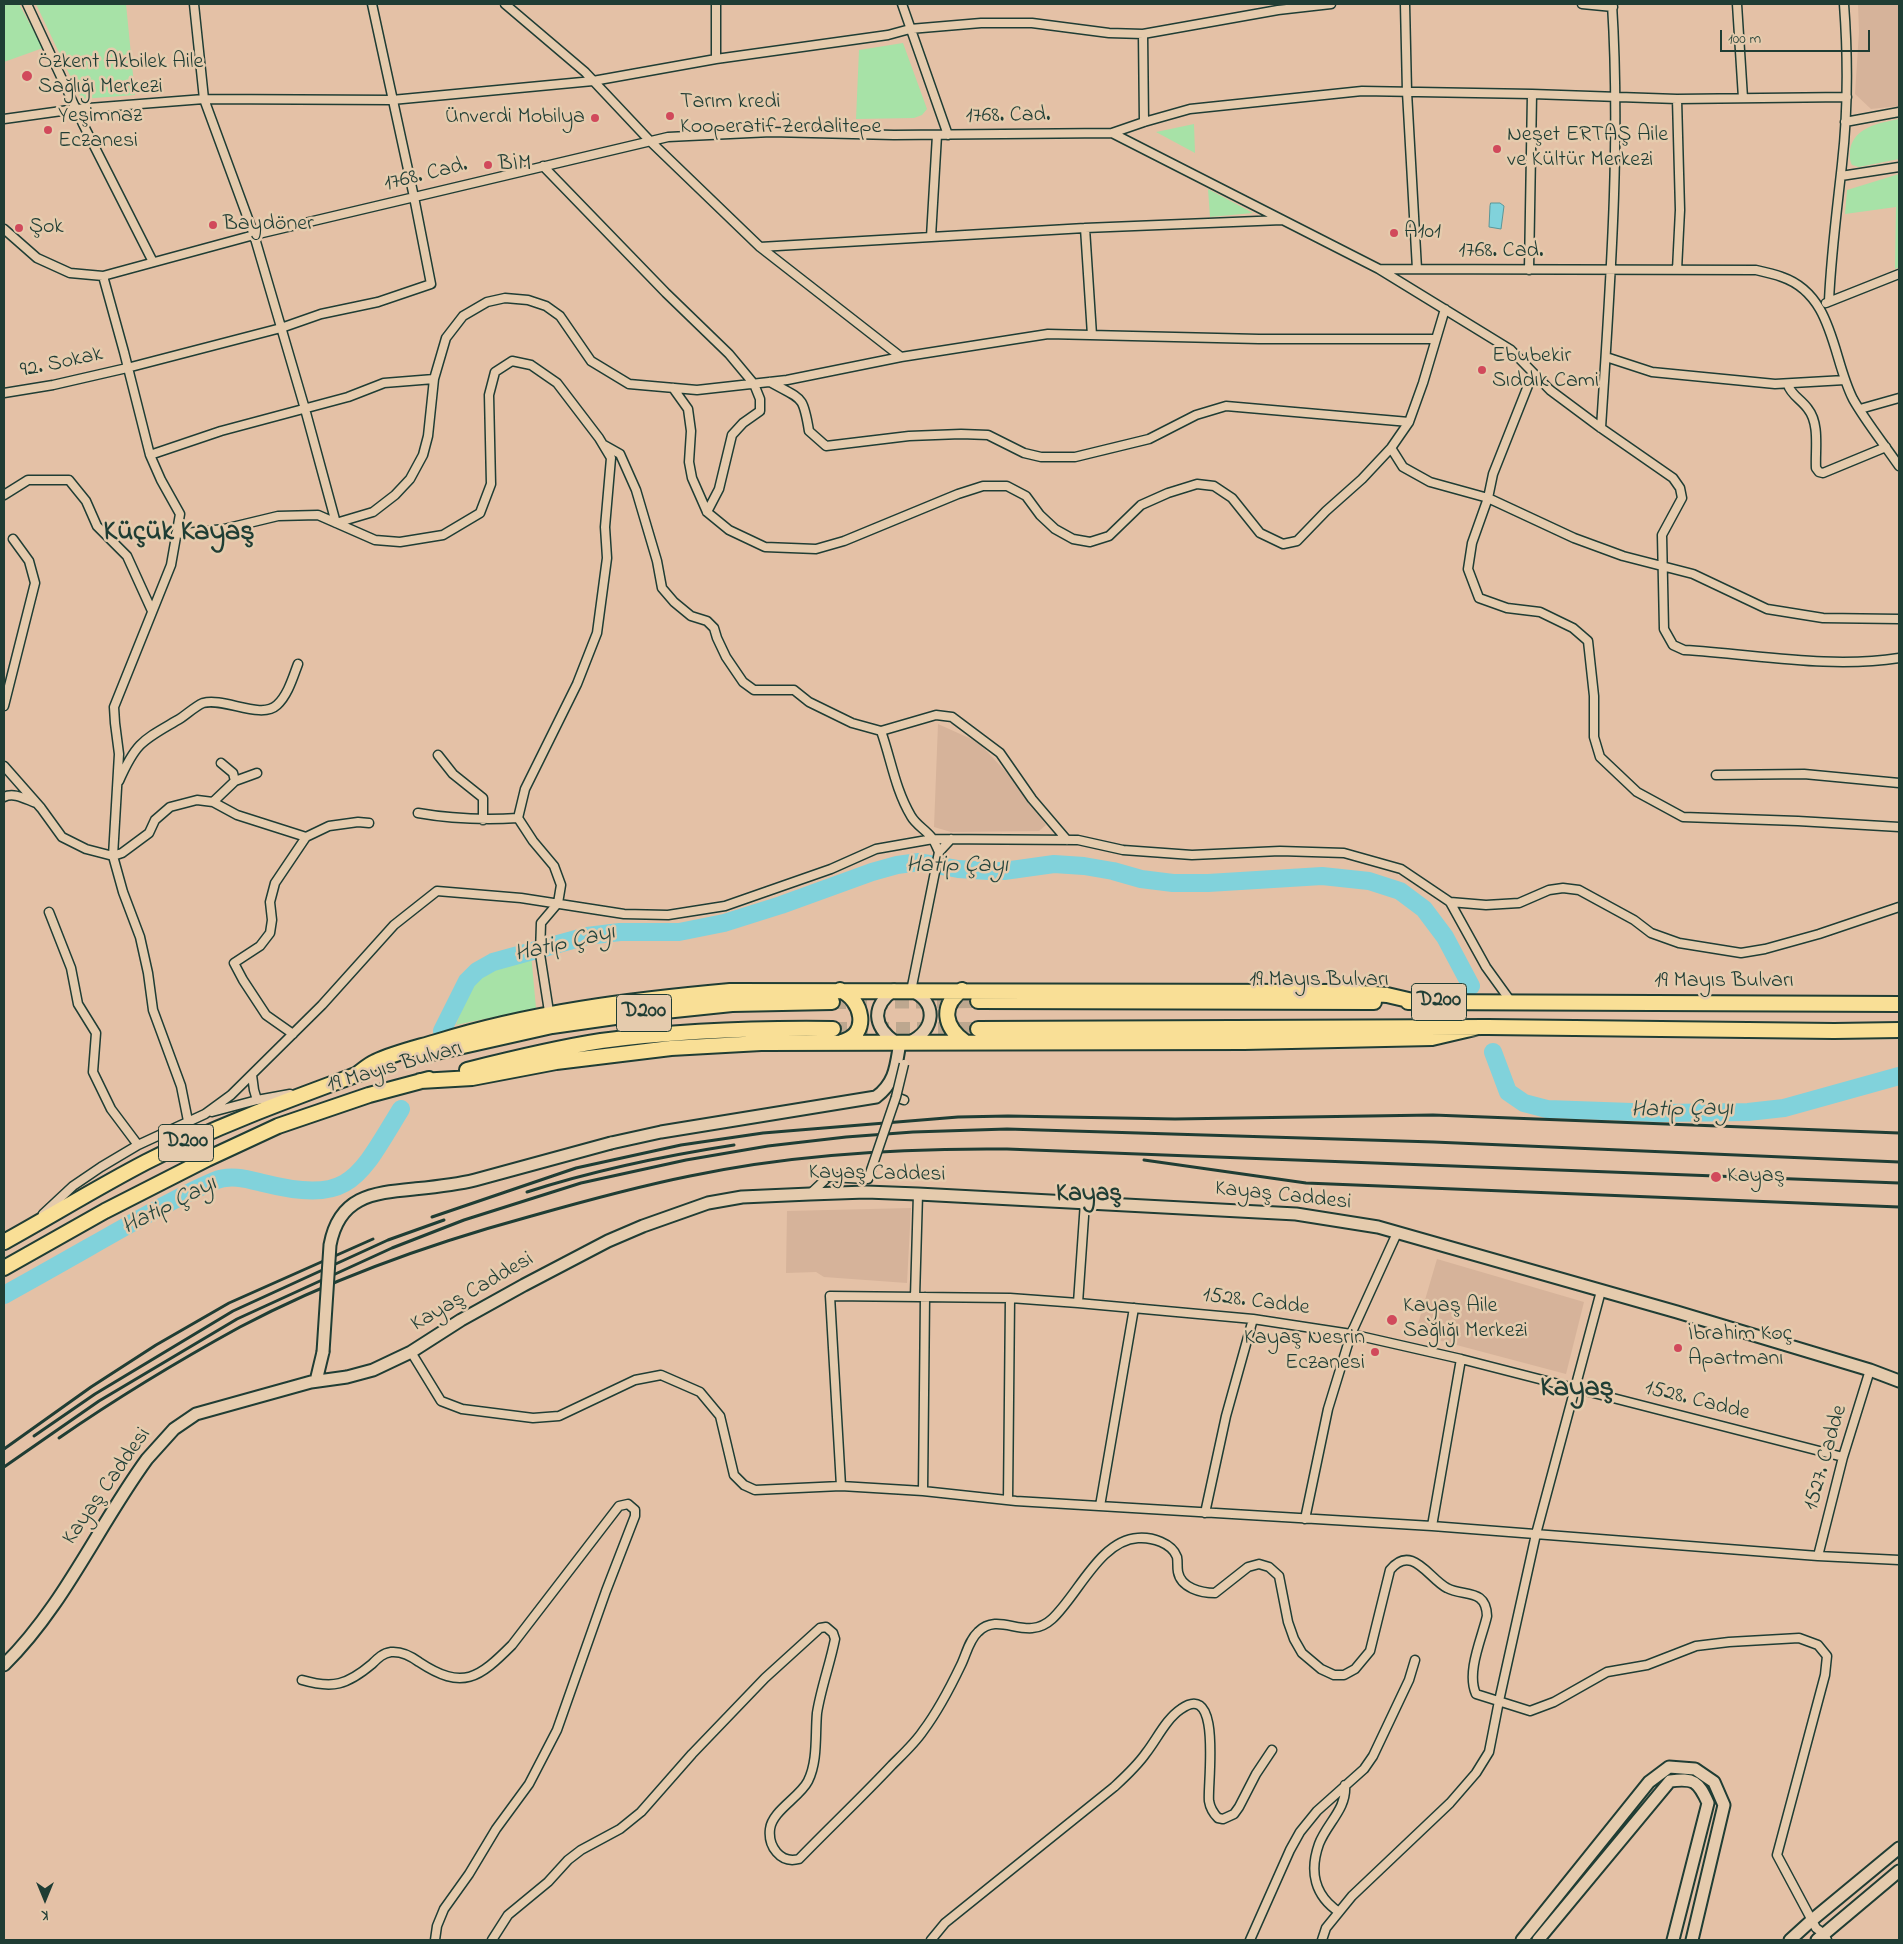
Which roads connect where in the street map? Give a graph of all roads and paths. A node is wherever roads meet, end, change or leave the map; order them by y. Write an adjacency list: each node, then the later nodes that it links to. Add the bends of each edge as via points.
1 (27, 4): 25 (street)
2 (194, 4): 23 (street)
3 (372, 4): 24 (street)
4 (505, 4): 16 (street)
5 (716, 4): 15 (street)
6 (902, 4): 13 (street)
7 (1331, 4): 14 (street)
8 (1405, 4): 17 (street)
9 (1582, 4): 12 (street)
10 (1737, 4): 21 (street)
11 (1844, 4): 19 (street)
12 (1612, 5): 20 (street)
13 (910, 29): 14 (street, via 981,23 1032,23); 15 (street); 32 (street)
14 (1142, 34): 28 (street)
15 (716, 60): 16 (street)
16 (593, 81): 24 (street); 33 (street)
17 (1408, 92): 18 (street); 28 (street, via 1362,91 1190,109); 46 (street)
18 (1532, 94): 20 (street); 48 (street)
19 (1847, 97): 21 (street); 29 (street)
20 (1616, 98): 22 (street); 47 (street)
21 (1742, 98): 22 (street)
22 (1677, 99): 49 (street, via 1680,210)
23 (204, 100): 24 (street); 25 (street); 41 (street)
24 (392, 100): 37 (street)
25 (76, 109): 27 (street); 44 (street)
26 (1899, 112): 29 (street)
27 (4, 119)
28 (1144, 122): 30 (street)
29 (1845, 122): 36 (street)
30 (1112, 133): 32 (street, 1768. Cad.); 38 (street, 1768. Cad.)
31 (937, 135): 32 (street, 1768. Cad.); 33 (street, 1768. Cad., via 770,132 668,137); 42 (street)
32 (948, 135)
33 (650, 141): 34 (street, 1768. Cad.); 43 (street)
34 (543, 166): 37 (street, 1768. Cad.); 65 (street, via 729,354)
35 (1899, 167): 36 (street)
36 (1840, 176): 52 (street)
37 (414, 197): 41 (street, 1768. Cad.); 55 (street, 92. Sokak, via 431,284)
38 (1284, 220): 39 (street); 45 (street, 1768. Cad.)
39 (1085, 228): 42 (street); 56 (street)
40 (4, 229): 51 (street, 1768. Cad., via 37,258 70,273)
41 (254, 235): 44 (street, 1768. Cad.); 55 (street)
42 (931, 237): 43 (street)
43 (760, 246): 58 (street)
44 (154, 262): 51 (street, 1768. Cad.)
45 (1379, 268): 46 (street, 1768. Cad.); 54 (street)
46 (1417, 268): 48 (street, 1768. Cad.)
47 (1612, 269): 48 (street, 1768. Cad.); 49 (street, 1768. Cad.); 59 (street)
48 (1529, 270)
49 (1677, 270): 53 (street, 1768. Cad., via 1756,270 1784,277 1802,288)
50 (1899, 274): 52 (street)
51 (103, 276): 60 (street)
52 (1829, 301): 53 (street)
53 (1820, 306): 63 (street, 1768. Cad.)
54 (1445, 309): 57 (street); 61 (street, via 1511,350)
55 (281, 328): 60 (street, 92. Sokak); 70 (street)
56 (1092, 335): 57 (street); 58 (street, via 1048,334)
57 (1436, 339): 72 (street)
58 (901, 357): 64 (street)
59 (1606, 357): 66 (street, via 1652,372); 73 (street)
60 (127, 368): 68 (street, 92. Sokak); 77 (street)
61 (1533, 373): 73 (street, via 1550,390); 80 (street, via 1493,474)
62 (434, 379): 67 (street, via 446,338 457,322 479,305 505,298 546,306 560,316 591,361 629,384); 70 (street, via 384,384); 82 (street, via 428,436 423,455 410,479 373,512)
63 (1845, 380): 66 (street); 71 (street, 1768. Cad.)
64 (770, 382): 65 (street); 72 (street, via 801,399 806,408 809,431 826,446 909,436 988,435 1024,453 1042,457 1075,457 1149,440 1196,416 1226,406)
65 (754, 384): 67 (street, via 697,390); 81 (street, via 760,399 760,411 732,435 720,489)
66 (1788, 385): 75 (street, via 1810,410 1819,472)
67 (673, 388): 81 (street, via 688,409 691,431 689,462 692,478)
68 (4, 393)
69 (1899, 398): 71 (street)
70 (305, 409): 77 (street); 82 (street)
71 (1860, 409): 75 (street, 1768. Cad.)
72 (1409, 422): 76 (street)
73 (1601, 428): 85 (street, via 1673,478 1680,488 1682,498 1662,535)
74 (603, 444): 82 (street, via 557,383 531,365 512,361 495,372 489,396 491,484 480,513 443,535 400,542 375,540); 91 (street, via 620,454 636,490 662,588 691,616 707,621 714,628 722,650 743,682 754,690 794,690 809,702 852,723); 104 (street, via 611,458 605,527 607,558 597,633 577,684 525,789)
75 (1886, 447): 78 (street, 1768. Cad.)
76 (1391, 448): 80 (street, via 1403,467 1430,482); 81 (street, via 1297,541 1283,544 1260,533 1232,498 1214,486 1197,484 1141,505 1109,536 1090,542 1073,539 1055,529 1026,496 1007,486 983,486 958,494 844,541 816,549 765,547 729,530)
77 (150, 455): 83 (street, via 180,514)
78 (1899, 466)
79 (4, 495): 86 (street, via 28,480 69,480 86,501 97,526 127,556)
80 (1488, 498): 85 (street, via 1579,540); 107 (street, via 1472,543 1468,569 1479,598 1507,608 1540,612 1573,628 1588,641 1594,696 1594,737 1600,757 1637,792 1682,817)
81 (707, 512)
82 (336, 523): 83 (street, via 318,515 278,516 224,529)
83 (176, 534): 86 (street, via 172,565)
84 (13, 539): 90 (street, via 28,561 35,583)
85 (1662, 567): 87 (street, via 1692,574 1767,609 1823,618); 88 (street, via 1664,628 1673,645 1684,650 1850,662)
86 (152, 611): 99 (street, via 114,707 120,754)
87 (1899, 619)
88 (1899, 658)
89 (298, 664): 99 (street, via 277,706 262,711 204,703 148,737 137,746)
90 (4, 706)
91 (881, 731): 109 (street, via 903,801 912,818); 111 (street, via 936,715 952,717 1000,753 1032,799)
92 (438, 755): 105 (street, via 453,774 483,798)
93 (221, 763): 97 (street, via 233,773)
94 (4, 766): 102 (street)
95 (257, 774): 97 (street)
96 (1716, 775): 98 (street, via 1804,774)
97 (235, 781): 101 (street)
98 (1899, 784)
99 (117, 788): 113 (street)
100 (4, 797): 102 (street, via 16,795)
101 (213, 802): 108 (street, via 237,815); 113 (street, via 197,800 170,807 154,820 149,833)
102 (38, 804): 113 (street, via 62,837 86,849)
103 (418, 813): 105 (street)
104 (518, 818): 105 (street); 115 (street, via 554,866 561,885)
105 (483, 820)
106 (369, 823): 108 (street, via 329,826)
107 (1899, 827)
108 (306, 837): 132 (street, via 275,883 270,902 270,933 260,946 234,963 266,1014)
109 (933, 839): 110 (street); 112 (street); 115 (street, via 876,849 831,869 725,906 668,915 624,914)
110 (951, 839): 111 (street); 112 (street)
111 (1067, 840): 114 (street, via 1124,850 1192,855 1280,851 1344,853 1401,869)
112 (939, 852): 120 (street)
113 (114, 856): 145 (street, via 140,937 154,1010 181,1086)
114 (1450, 902): 116 (street, via 1519,903 1549,890 1579,890 1651,933 1679,943 1741,953 1801,939); 125 (street, via 1486,966)
115 (558, 903): 127 (street, via 541,923 540,954); 132 (street, via 437,891 394,925)
116 (1899, 907)
117 (49, 912): 146 (street, via 71,968 78,1004 96,1033 92,1072 111,1109)
118 (840, 990): 119 (highway); 127 (highway, via 730,990 632,1000); 134 (highway, via 853,998 861,1017 856,1035)
119 (894, 990): 120 (highway); 136 (street, via 881,1002 878,1019 885,1034)
120 (911, 990): 121 (highway); 136 (street, via 925,1000 929,1008 929,1026 924,1033)
121 (962, 990): 124 (highway, via 1347,992 1387,995); 135 (highway, via 954,995 946,1011 950,1027)
122 (978, 1000): 124 (highway, 19 Mayıs Bulvarı / D200)
123 (832, 1002): 127 (highway, D200, via 732,1004)
124 (1417, 1002): 125 (highway, 19 Mayıs Bulvarı / D200)
125 (1512, 1002): 126 (highway, 19 Mayıs Bulvarı / D200)
126 (1899, 1004)
127 (551, 1019): 133 (highway)
128 (1479, 1027): 130 (highway, 19 Mayıs Bulvarı / D200); 131 (highway, 19 Mayıs Bulvarı / D200); 135 (highway, via 1432,1038)
129 (833, 1029): 137 (highway, 19 Mayıs Bulvarı / D200, via 770,1028 599,1042)
130 (978, 1029)
131 (1899, 1030)
132 (294, 1034): 138 (street)
133 (458, 1041): 139 (highway, 19 Mayıs Bulvarı / D200); 139 (highway, via 422,1046 374,1062)
134 (842, 1042): 136 (highway); 137 (highway, via 671,1048)
135 (965, 1042): 136 (highway)
136 (901, 1045): 141 (street, bridge, via 904,1064); 165 (street, bridge, via 890,1084 876,1098 671,1131 611,1143 475,1180 373,1194 359,1200 338,1219 332,1231 323,1352)
137 (466, 1074): 153 (highway, 19 Mayıs Bulvarı / D200, via 369,1096 278,1126 105,1211)
138 (252, 1075): 142 (street); 144 (street)
139 (356, 1075): 140 (highway, 19 Mayıs Bulvarı / D200)
140 (317, 1089): 142 (street); 150 (highway, 19 Mayıs Bulvarı / D200, via 147,1162)
141 (896, 1097): 143 (street); 147 (street, bridge, via 872,1180 828,1177)
142 (257, 1100): 144 (street)
143 (904, 1100)
144 (205, 1114): 145 (street)
145 (188, 1121): 146 (street)
146 (138, 1145): 150 (street, via 74,1186)
147 (810, 1194): 148 (street, Kayaş Caddesi); 162 (street, Kayaş Caddesi, via 742,1197 708,1203 643,1226 524,1285)
148 (918, 1194): 149 (street, Kayaş Caddesi); 155 (street)
149 (1085, 1202): 151 (street, Kayaş Caddesi, via 1296,1214); 158 (street)
150 (28, 1229): 152 (highway, 19 Mayıs Bulvarı / D200)
151 (1397, 1233): 154 (street, Kayaş Caddesi); 161 (street)
152 (4, 1242)
153 (4, 1268)
154 (1601, 1291): 164 (street, Kayaş Caddesi); 167 (street)
155 (915, 1297): 156 (street, 1528. Cadde); 169 (street, 1528. Cadde, via 830,1296)
156 (925, 1297): 157 (street, 1528. Cadde); 170 (street)
157 (1010, 1298): 158 (street, 1528. Cadde); 171 (street)
158 (1078, 1302): 159 (street, 1528. Cadde)
159 (1134, 1308): 160 (street, 1528. Cadde); 172 (street)
160 (1253, 1319): 161 (street, 1528. Cadde); 173 (street, via 1226,1416)
161 (1350, 1334): 163 (street, 1528. Cadde); 174 (street, via 1328,1410)
162 (411, 1352): 165 (street, Kayaş Caddesi, via 373,1370); 169 (street, via 441,1401 462,1409 533,1418 559,1416 635,1380 661,1375 700,1392 720,1416 734,1475 744,1485 755,1490)
163 (1461, 1359): 167 (street, 1528. Cadde); 175 (street)
164 (1870, 1370): 166 (street, Kayaş Caddesi); 168 (street, 1527. Cadde)
165 (316, 1381): 180 (street, Kayaş Caddesi, via 196,1414 174,1429 133,1478 46,1615)
166 (1899, 1381)
167 (1574, 1389): 168 (street, 1528. Cadde); 176 (street)
168 (1843, 1457): 177 (street, 1527. Cadde)
169 (841, 1486): 170 (street)
170 (923, 1491): 171 (street)
171 (1008, 1500): 172 (street)
172 (1100, 1506): 173 (street)
173 (1205, 1514): 174 (street)
174 (1305, 1519): 175 (street)
175 (1432, 1526): 176 (street)
176 (1536, 1534): 177 (street); 182 (street)
177 (1818, 1556): 178 (street)
178 (1899, 1560)
179 (1415, 1660): 184 (street, via 1409,1680 1373,1756 1364,1769)
180 (4, 1665)
181 (302, 1680): 190 (street, via 328,1686 344,1682 358,1676 380,1656 397,1652 450,1676 466,1678 478,1674 517,1638 619,1506 628,1504 635,1510 549,1749 444,1909)
182 (1499, 1701): 187 (street, via 1489,1752 1476,1773 1450,1804); 188 (street, via 1530,1710 1554,1702 1607,1672 1647,1665 1696,1646 1772,1638 1799,1638 1818,1645 1827,1656 1825,1675 1777,1855); 191 (street, via 1476,1694 1472,1680 1487,1616 1484,1602 1474,1594 1448,1588 1417,1563 1400,1562 1390,1570 1370,1650 1355,1669 1339,1675 1313,1664 1298,1646 1288,1622 1280,1581 1273,1569 1253,1565 1215,1593 1200,1591 1182,1580 1176,1554 1169,1547 1152,1539 1130,1539 1101,1557 1048,1622 1025,1629 992,1624 976,1634 923,1732 798,1859 789,1860 778,1855 770,1827 810,1775 820,1700 835,1639 833,1632 826,1627 820,1628 776,1666 641,1812 620,1829 568,1860 548,1882 508,1915)
183 (1272, 1750): 192 (street, via 1234,1814 1218,1818 1209,1799 1210,1744 1206,1714 1198,1705 1186,1706 1172,1717 1139,1762 1114,1787 945,1923)
184 (1345, 1785): 187 (street, via 1346,1795 1320,1844 1315,1866 1319,1891 1328,1905); 193 (street, via 1300,1832)
185 (1899, 1848): 188 (street)
186 (1899, 1871): 189 (street)
187 (1339, 1912): 194 (street, via 1326,1928)
188 (1812, 1920): 189 (street); 199 (street)
189 (1822, 1938)
190 (435, 1940)
191 (492, 1940)
192 (931, 1940)
193 (1250, 1940)
194 (1322, 1940)
195 (1522, 1940): 198 (street, via 1649,1782 1668,1767 1695,1769 1714,1782 1724,1806)
196 (1538, 1940): 197 (street, via 1670,1781 1686,1779 1700,1786 1708,1803)
197 (1673, 1940)
198 (1692, 1940)
199 (1790, 1940)

